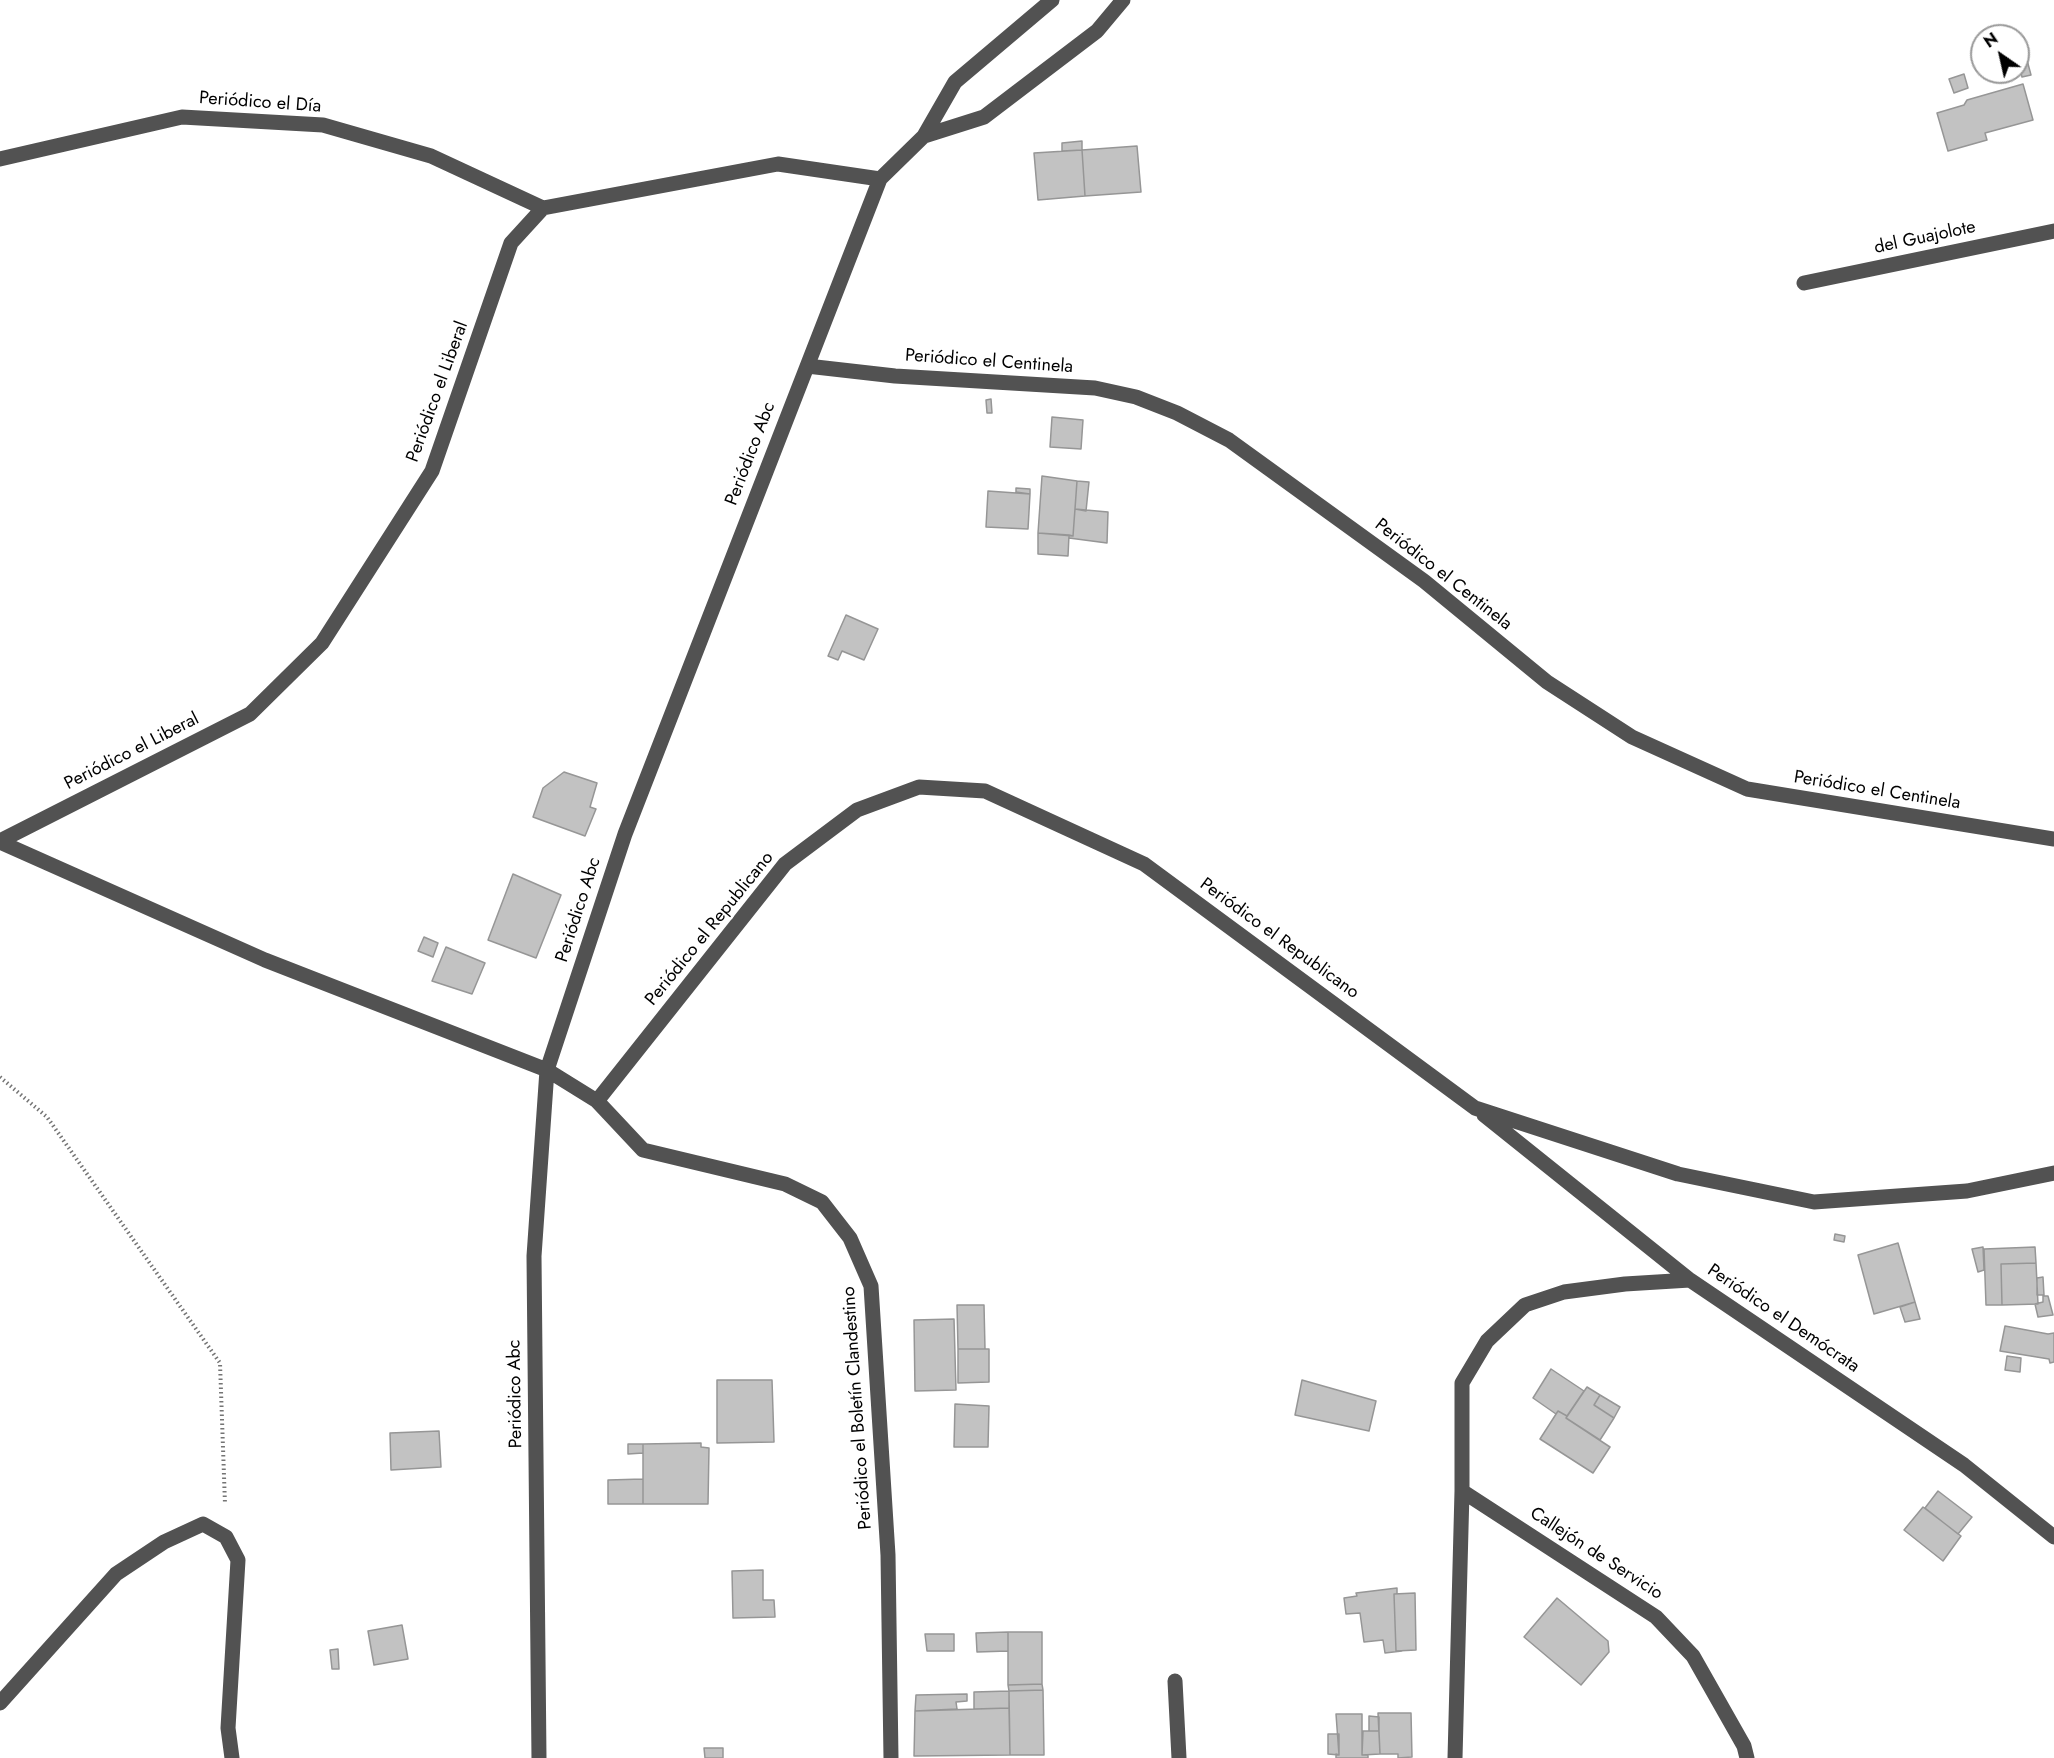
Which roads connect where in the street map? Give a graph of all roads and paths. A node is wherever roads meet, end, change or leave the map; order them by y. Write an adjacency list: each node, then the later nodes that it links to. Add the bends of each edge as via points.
1 (1052, 0): 3 (street, via 955,82)
2 (1123, 0): 3 (street, via 1097,32 984,117)
3 (924, 136): 5 (street, Periódico Abc)
4 (0, 159): 6 (street, Periódico el Día, via 182,117 323,125 431,156)
5 (880, 179): 6 (street, via 778,164); 9 (street, Periódico Abc)
6 (543, 208): 11 (street, Periódico el Liberal, via 511,243 432,471 322,643 250,714)
7 (2054, 231): 8 (street, del Guajolote)
8 (1804, 284)
9 (807, 366): 10 (street, Periódico el Centinela, via 895,376 1095,388 1136,397 1229,440 1424,581 1547,682 1632,738 1747,789); 12 (street, Periódico Abc, via 625,834)
10 (2054, 839)
11 (0, 841): 12 (street, Periódico el Liberal, via 265,960)
12 (548, 1070): 14 (street, Periódico el Boletín Clandestino); 24 (street, Periódico Abc, via 534,1256)
13 (0, 1077): 19 (path, via 47,1117 220,1363)
14 (597, 1101): 15 (street, Periódico el Republicano, via 785,864 857,810 919,788 985,791 1144,864); 25 (street, Periódico el Boletín Clandestino, via 643,1150 785,1184 822,1202 850,1238 871,1286 888,1555)
15 (1475, 1108): 16 (street, Periódico el Republicano, via 1678,1174 1814,1202 1966,1191); 17 (street)
16 (2054, 1173)
17 (1690, 1280): 18 (street, Periódico el Demócrata, via 1564,1292 1525,1305 1486,1341 1462,1383); 20 (street, Periódico el Demócrata, via 1964,1465)
18 (1462, 1491): 27 (street, Periódico el Demócrata); 28 (street, Callejón de Servicio, via 1656,1617 1693,1656)
19 (226, 1537): 22 (street, via 203,1524 164,1542 116,1574); 23 (street, via 238,1560 228,1728)
20 (2054, 1537)
21 (1175, 1681): 26 (street)
22 (0, 1703)
23 (232, 1758)
24 (539, 1758)
25 (891, 1758)
26 (1179, 1758)
27 (1455, 1758)
28 (1747, 1758)

